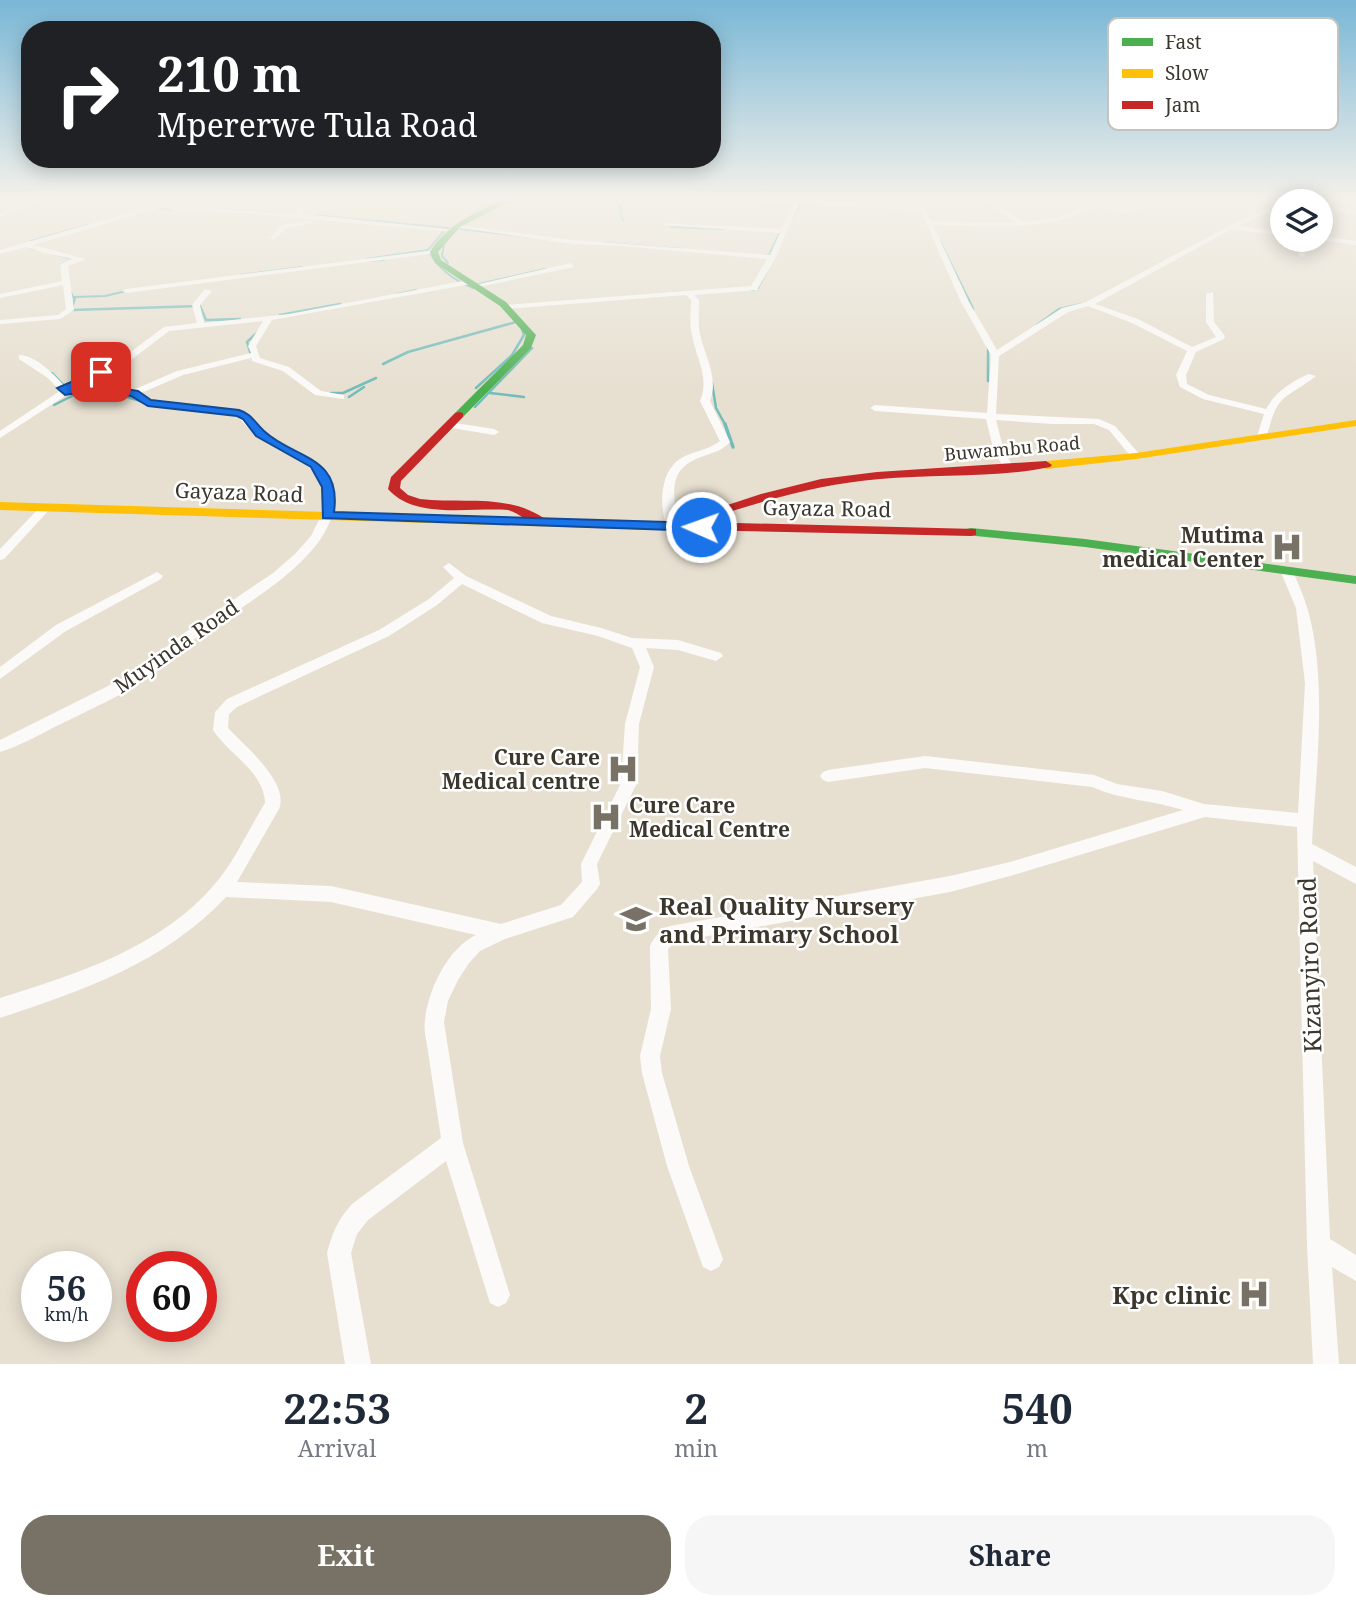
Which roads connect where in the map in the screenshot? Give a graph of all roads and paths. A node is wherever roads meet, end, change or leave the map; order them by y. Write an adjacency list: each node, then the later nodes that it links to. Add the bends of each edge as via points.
1 (71, 263): 8 (street, via 64,265)
2 (357, 263): 10 (street)
3 (441, 263): 9 (street)
4 (769, 263): 12 (street, via 754,288)
5 (947, 263): 22 (street)
6 (1165, 263): 15 (street)
7 (571, 265): 9 (street)
8 (68, 282): 14 (street); 18 (street, via 71,302 65,315)
9 (471, 284): 16 (street); 17 (street)
10 (126, 291)
11 (208, 291): 19 (street, via 196,305)
12 (688, 293): 16 (street); 42 (street, via 695,300 695,333 706,365 709,393 705,401 725,442 679,462 672,470)
13 (1210, 294): 20 (street, via 1210,322 1221,336)
14 (0, 296)
15 (1089, 304): 20 (street); 22 (street, via 1065,310)
16 (505, 307): 32 (street, via 527,327 531,335 528,346)
17 (269, 318): 19 (street); 21 (street, via 252,346)
18 (0, 322)
19 (201, 325): 25 (street, via 167,330 120,364)
20 (1192, 350): 29 (street, via 1181,375 1189,390)
21 (256, 354): 26 (street, via 180,373); 27 (street, via 255,359 286,369 318,393)
22 (995, 355): 30 (street)
23 (22, 356): 25 (street)
24 (1311, 376): 29 (street, via 1282,391)
25 (64, 390): 26 (street, via 94,387); 34 (street)
26 (134, 393): 40 (street, via 148,403 225,410 247,417 260,434 316,465 328,487)
27 (341, 397)
28 (875, 408): 30 (street)
29 (1268, 412): 35 (street)
30 (991, 416): 36 (street, via 1096,421 1112,428); 37 (street, via 993,434)
31 (1356, 423): 35 (street, Buwambu Road)
32 (449, 425): 33 (street); 41 (street, via 395,480 399,496 420,502 521,509)
33 (494, 432)
34 (0, 435)
35 (1262, 436): 36 (street, Buwambu Road)
36 (1136, 456): 37 (street, Buwambu Road)
37 (1009, 469): 42 (street, Buwambu Road, via 819,483)
38 (0, 506): 39 (street, Gayaza Road)
39 (46, 507): 40 (street, Gayaza Road); 43 (street)
40 (327, 515): 41 (street, Gayaza Road); 50 (street, Muyinda Road, via 311,542 283,570 149,669)
41 (540, 523): 42 (street, Gayaza Road)
42 (673, 526): 44 (street, Gayaza Road, via 957,531)
43 (0, 556)
44 (1286, 570): 46 (street, Gayaza Road); 53 (street, Kizanyiro Road, via 1303,608 1312,683)
45 (157, 576): 49 (street, via 61,628)
46 (1356, 580)
47 (637, 644): 48 (street, via 678,645); 56 (street, via 547,620 455,573 453,583 433,602 384,633 232,703 222,712 220,730 258,770 275,796); 57 (street, via 647,667 632,724 629,783 589,864 591,884 567,911)
48 (716, 656)
49 (0, 674)
50 (0, 746)
51 (828, 776): 52 (street, via 925,762 1094,781)
52 (1205, 810): 53 (street); 61 (street, via 950,884 680,930 663,939 659,946 661,1009 650,1056 652,1073)
53 (1305, 821): 54 (street, Kizanyiro Road)
54 (1304, 848): 55 (street); 60 (street, Kizanyiro Road)
55 (1356, 876)
56 (223, 888): 57 (street, via 331,894); 58 (street, via 202,912 167,937 73,985)
57 (501, 932): 59 (street, via 474,945 462,957 439,1000 434,1022)
58 (0, 1008)
59 (452, 1143): 63 (street); 64 (street, via 373,1203 343,1237 340,1253)
60 (1319, 1245): 62 (street); 65 (street, Kizanyiro Road)
61 (711, 1259)
62 (1356, 1269)
63 (498, 1294)
64 (358, 1364)
65 (1326, 1364)

